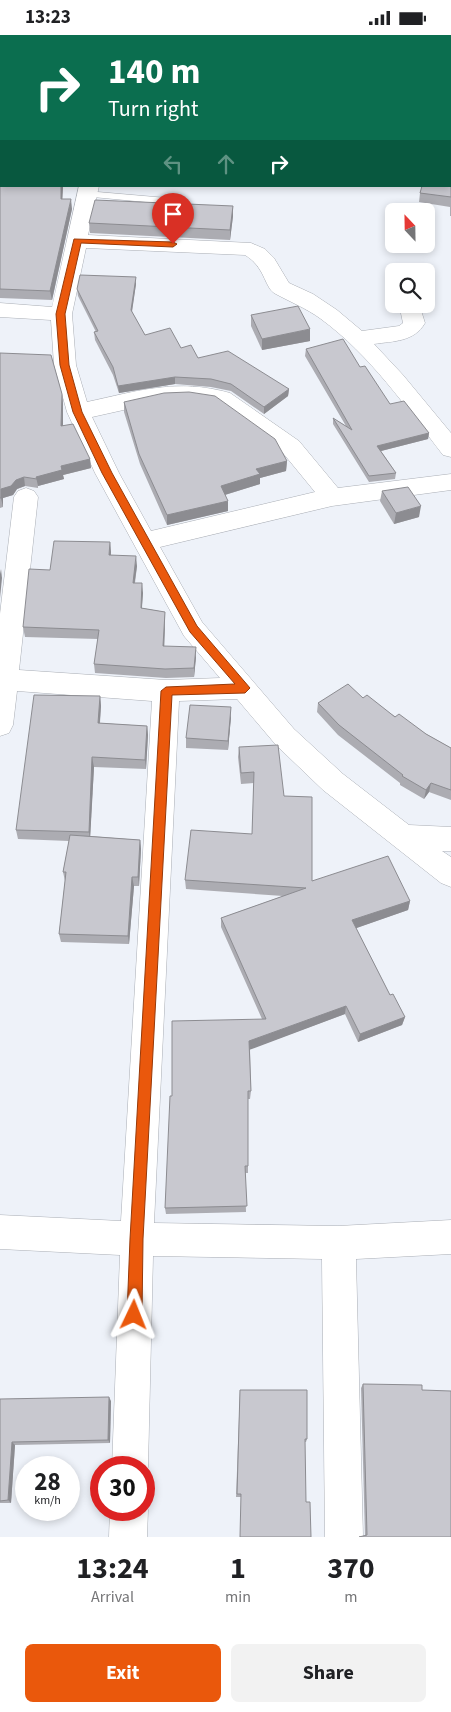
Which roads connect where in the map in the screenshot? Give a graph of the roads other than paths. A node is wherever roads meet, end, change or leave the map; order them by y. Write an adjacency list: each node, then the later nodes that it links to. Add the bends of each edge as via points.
1 (88, 190): 2 (lane); 3 (street)
2 (167, 201)
3 (77, 241): 6 (street); 7 (street, via 244,247 269,262 280,287 308,299)
4 (0, 310): 6 (street)
5 (411, 313): 7 (street, via 414,323 404,332)
6 (61, 314): 8 (street, via 65,365)
7 (357, 339): 9 (street, via 410,397)
8 (78, 412): 12 (street, via 164,393 189,392 222,398 292,447); 13 (street)
9 (451, 449)
10 (451, 482): 12 (street)
11 (26, 497): 14 (street)
12 (332, 497): 13 (street)
13 (145, 542): 15 (street, via 193,629)
14 (3, 680): 16 (street); 17 (street)
15 (245, 688): 16 (street); 18 (street, via 285,737 333,782)
16 (166, 691): 23 (street)
17 (0, 725)
18 (404, 837): 19 (street); 20 (street)
19 (451, 839)
20 (451, 874)
21 (0, 1232): 23 (street)
22 (451, 1237): 24 (street)
23 (136, 1239): 24 (street); 25 (street)
24 (339, 1242): 28 (street)
25 (130, 1456)
26 (129, 1521): 27 (street)
27 (128, 1537)
28 (344, 1537)

